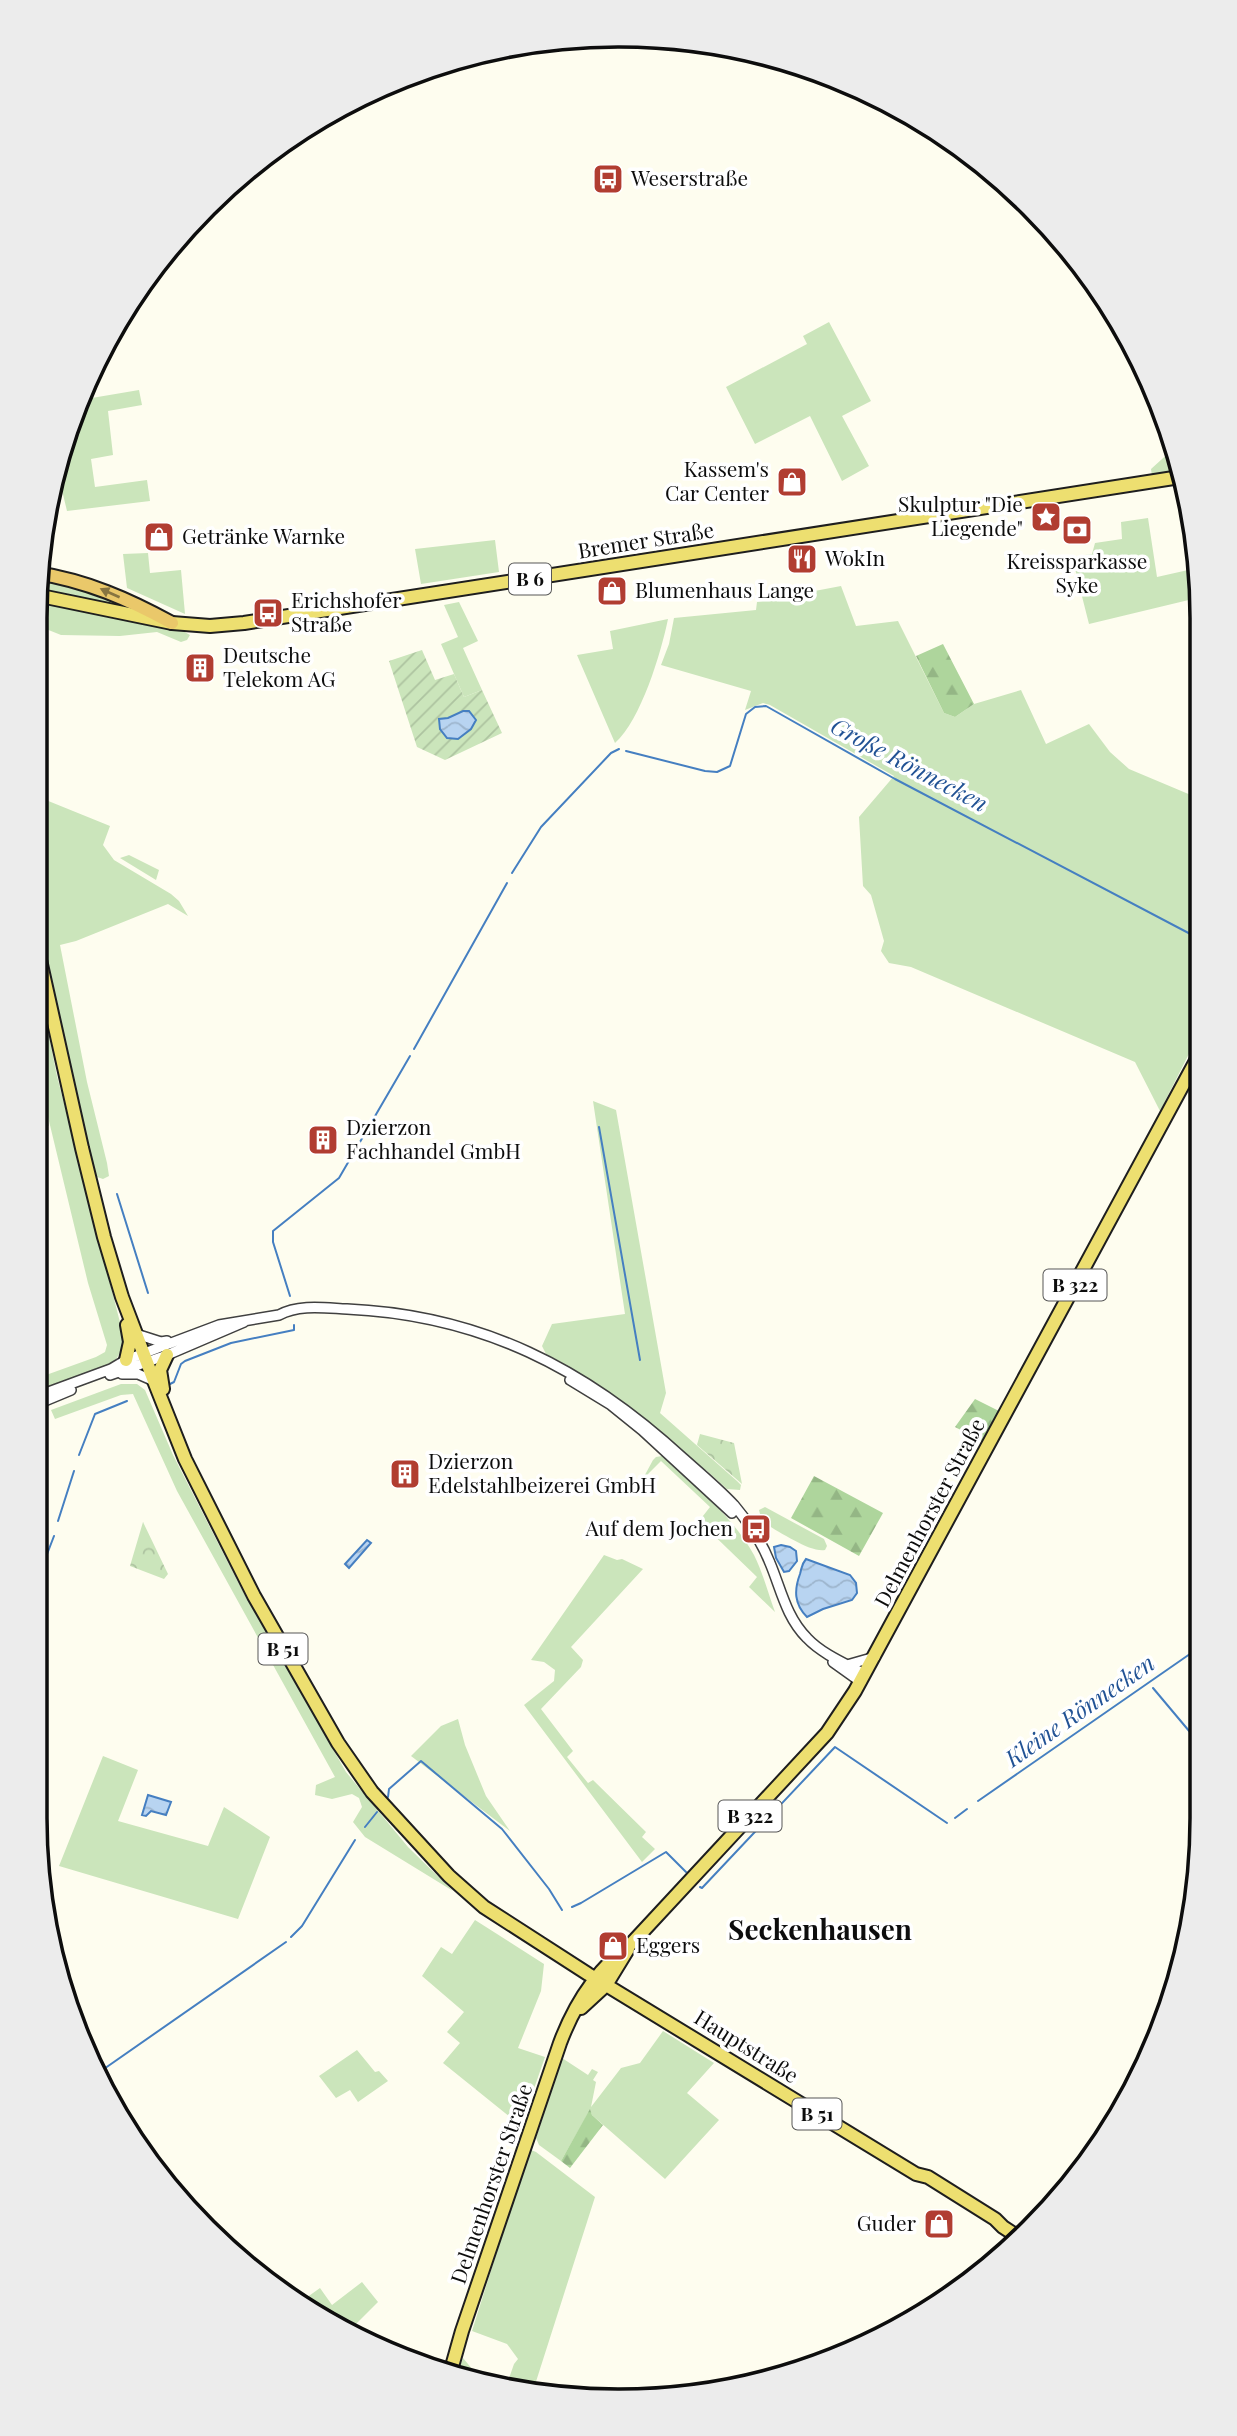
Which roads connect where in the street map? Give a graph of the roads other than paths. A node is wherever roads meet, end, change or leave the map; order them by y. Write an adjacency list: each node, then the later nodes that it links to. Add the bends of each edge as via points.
1 (1172, 478): 4 (main road, Bremer Straße / B 6, via 260,621 210,626)
2 (49, 575): 4 (highway, B 6, one-way to 2, via 107,590)
3 (48, 597): 4 (main road, Bremer Straße / B 6)
4 (172, 623)
5 (47, 991): 7 (main road, B 51)
6 (1190, 1072): 20 (main road, Delmenhorster Straße / B 322)
7 (122, 1297): 9 (main road, B 51); 14 (main road, B 51, via 130,1342)
8 (245, 1322): 10 (street, via 219,1325); 11 (street, via 345,1309 403,1313 468,1329); 12 (street)
9 (136, 1334): 10 (street, via 161,1342); 13 (main road, B 51)
10 (176, 1341): 13 (street)
11 (527, 1353): 21 (street, via 559,1366 624,1408 731,1502 759,1538 793,1621 816,1646); 22 (street, via 611,1405 727,1506 757,1546 783,1613 799,1638)
12 (167, 1355): 13 (street); 18 (main road, via 160,1370)
13 (145, 1358): 14 (street); 15 (street); 16 (main road, B 51)
14 (126, 1360): 17 (street)
15 (114, 1374): 16 (street, via 133,1373); 19 (street)
16 (154, 1381): 18 (main road, B 51)
17 (47, 1393)
18 (160, 1396): 24 (main road, B 51, via 259,1605 338,1743 372,1792 471,1897)
19 (47, 1400)
20 (875, 1657): 21 (street); 22 (main road, Delmenhorster Straße / B 322)
21 (847, 1665): 22 (street)
22 (863, 1678): 23 (main road, Delmenhorster Straße / B 322, via 827,1732)
23 (632, 1943): 25 (main road, Delmenhorster Straße / B 322); 26 (main road, Delmenhorster Straße / B 322, via 615,1955)
24 (574, 1965): 26 (main road, B 51); 27 (main road)
25 (619, 1965): 26 (main road, Delmenhorster Straße / B 322); 28 (main road)
26 (600, 1982): 27 (main road, Delmenhorster Straße / B 322); 28 (main road, B 51); 29 (main road, Delmenhorster Straße / B 322)
27 (582, 1998): 29 (main road, Delmenhorster Straße / B 322)
28 (627, 1998): 30 (main road, Hauptstraße / B 51, via 916,2174 930,2187)
29 (575, 2012): 31 (main road, Delmenhorster Straße / B 322, via 560,2043)
30 (1011, 2232)
31 (453, 2363)

